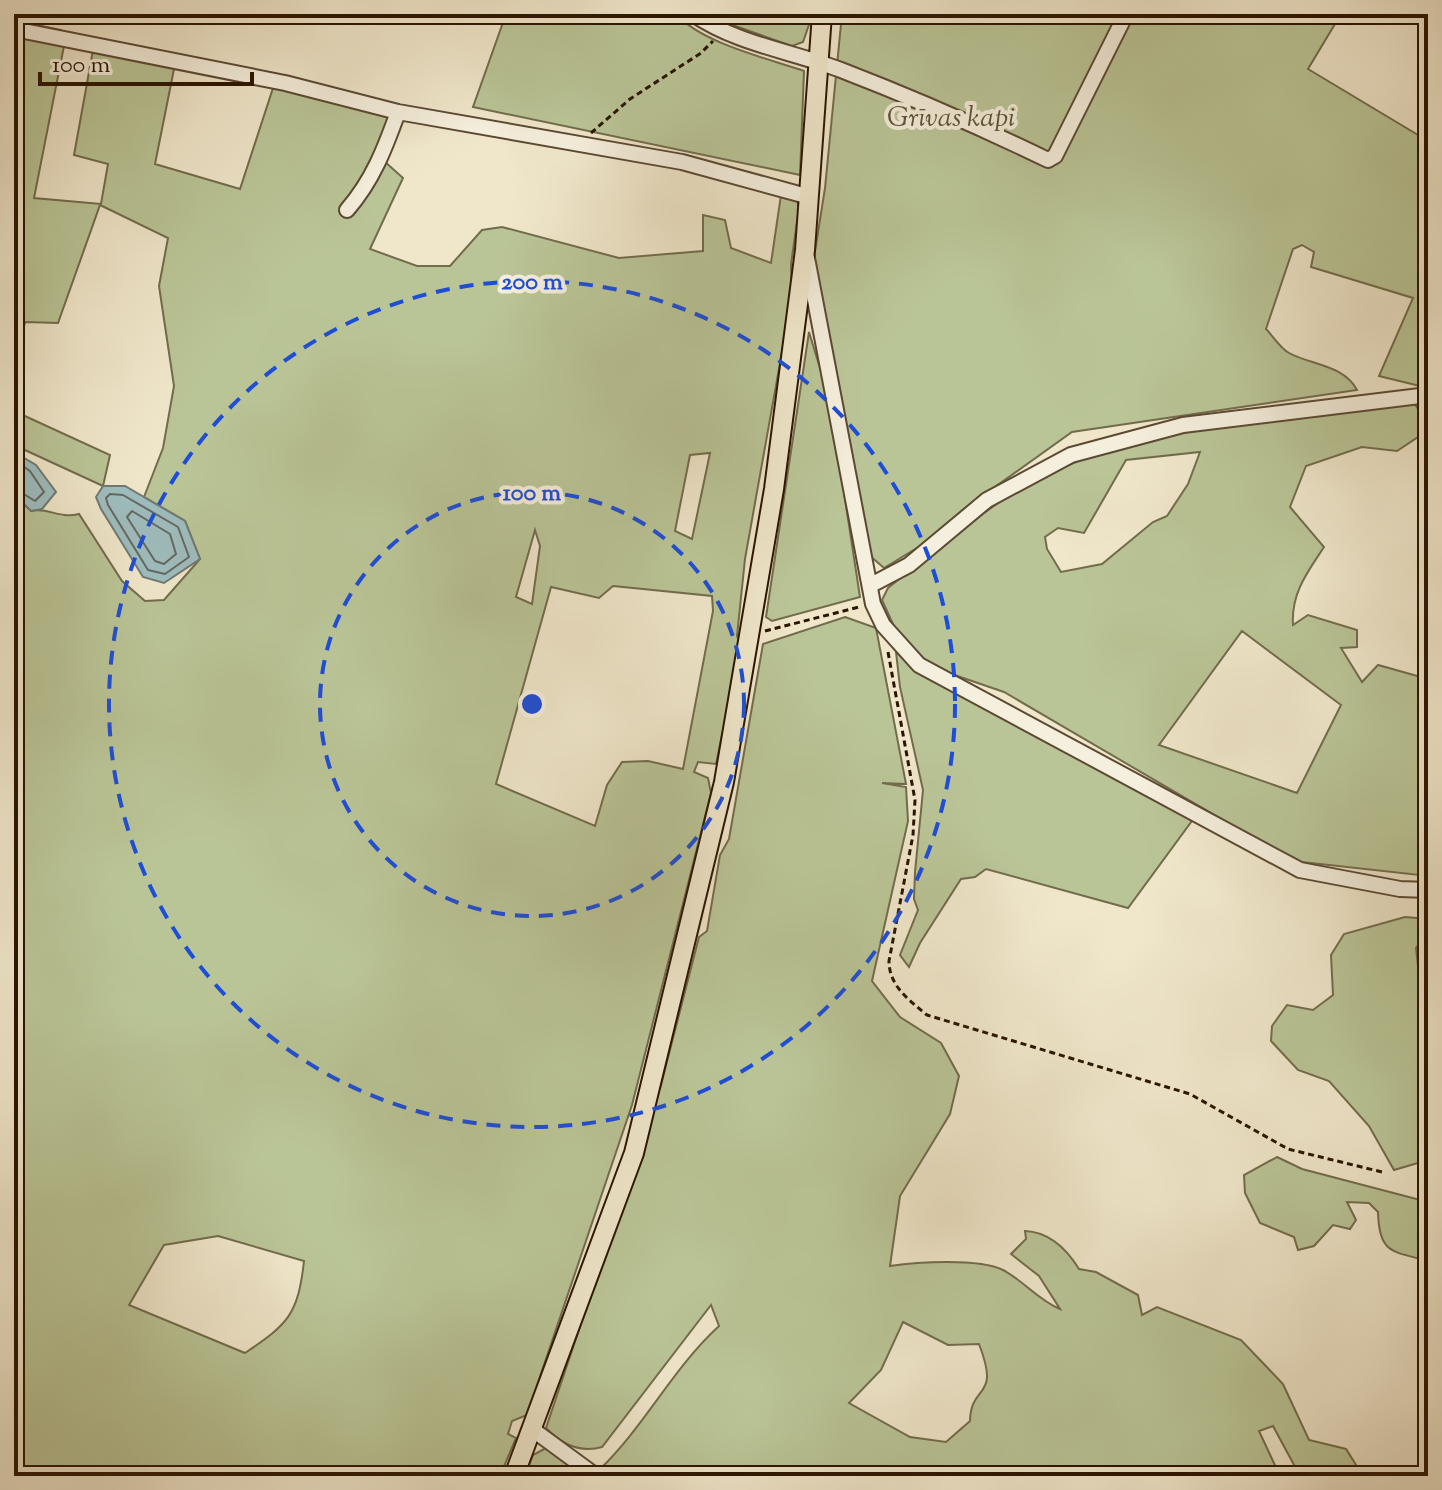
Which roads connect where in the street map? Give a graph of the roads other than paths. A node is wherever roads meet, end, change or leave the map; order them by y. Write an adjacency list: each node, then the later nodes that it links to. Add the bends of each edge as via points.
1 (693, 14): 5 (street, via 718,31)
2 (822, 14): 5 (main road)
3 (1126, 14): 5 (street, via 1055,156 1048,160 959,117)
4 (14, 29): 6 (street, via 285,83)
5 (819, 64): 7 (main road)
6 (398, 112): 7 (street, via 682,162); 8 (street, via 378,167)
7 (810, 192): 9 (main road)
8 (347, 210)
9 (805, 250): 11 (street); 13 (main road, via 724,782 634,1153)
10 (1428, 395): 11 (street, via 1183,425 1071,455 987,500 909,565)
11 (871, 585): 12 (street, via 883,625 919,665 1300,870)
12 (1428, 890)
13 (532, 1429): 14 (main road); 15 (street)
14 (514, 1476)
15 (596, 1476)

